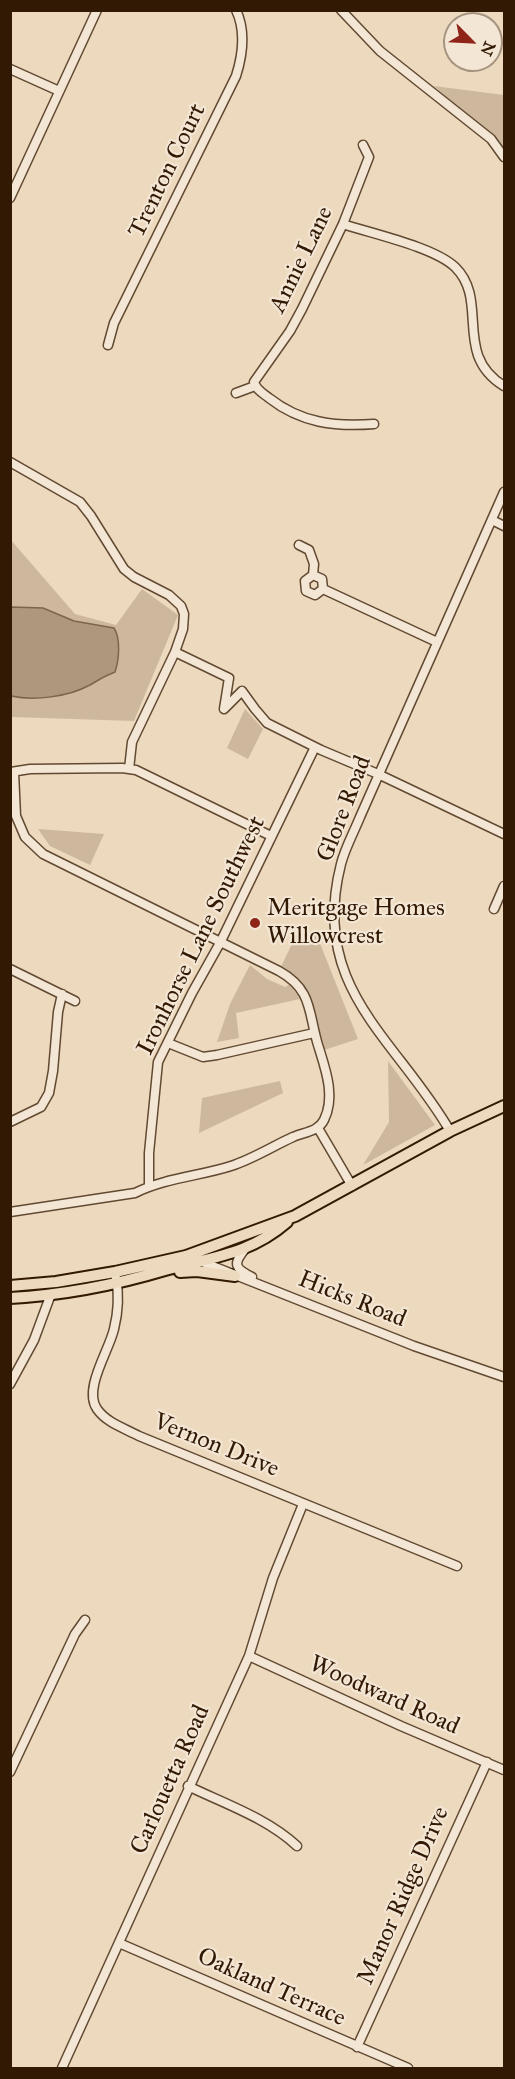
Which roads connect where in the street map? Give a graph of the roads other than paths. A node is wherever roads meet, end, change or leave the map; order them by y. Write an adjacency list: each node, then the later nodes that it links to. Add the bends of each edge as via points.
1 (97, 10): 5 (street)
2 (236, 10): 10 (street, Trenton Court, via 242,34 242,57 236,76 114,323)
3 (341, 10): 7 (street, via 380,51 491,139)
4 (10, 69): 5 (street)
5 (59, 91): 8 (street)
6 (363, 145): 9 (street, Annie Lane, via 369,157)
7 (504, 157)
8 (10, 198)
9 (344, 224): 11 (street, Annie Lane, via 302,309 255,379); 12 (street, via 435,254 456,267 470,298 478,358)
10 (108, 345)
11 (255, 386): 13 (street); 14 (street, via 283,408 311,421)
12 (504, 386)
13 (236, 393)
14 (374, 424)
15 (10, 462): 23 (street, via 81,502 124,569 177,601 184,614)
16 (504, 492): 17 (street, Glore Road)
17 (492, 520): 18 (street); 22 (street, Glore Road)
18 (504, 526)
19 (298, 545): 20 (street, via 312,556)
20 (313, 575): 21 (street, via 322,579); 21 (street, via 305,581 306,591 315,595)
21 (323, 589): 22 (street)
22 (437, 642): 27 (street, Glore Road)
23 (175, 652): 24 (street, via 229,678 224,709 242,691 267,723); 25 (street, via 132,741)
24 (315, 747): 27 (street); 29 (street, Ironhorse Lane Southwest)
25 (129, 769): 26 (street); 29 (street)
26 (12, 772): 32 (street, via 16,816 25,837 43,854)
27 (378, 774): 28 (street); 41 (street, Glore Road, via 341,862 334,902 339,959 370,1021)
28 (504, 834)
29 (272, 836): 32 (street, Ironhorse Lane Southwest)
30 (504, 886): 31 (street)
31 (495, 909)
32 (220, 943): 36 (street, via 296,982 307,1000); 37 (street, Ironhorse Lane Southwest)
33 (10, 969): 34 (street)
34 (62, 994): 35 (street); 39 (street, via 49,1093 41,1107)
35 (75, 1001)
36 (314, 1033): 37 (street, via 203,1057); 40 (street, via 329,1097 325,1118)
37 (168, 1043): 42 (street, Ironhorse Lane Southwest, via 158,1062)
38 (504, 1106): 41 (main road)
39 (10, 1122)
40 (318, 1128): 42 (street, via 230,1167); 43 (street)
41 (450, 1131): 43 (main road)
42 (149, 1186): 44 (street, via 135,1193)
43 (352, 1186): 45 (main road)
44 (10, 1212)
45 (295, 1216): 46 (main road, via 271,1236); 47 (main road)
46 (245, 1249): 48 (main road); 53 (street, via 236,1266)
47 (186, 1256): 48 (street, Hicks Road); 51 (main road)
48 (202, 1262): 49 (main road); 50 (street, Hicks Road)
49 (153, 1274): 50 (main road, via 197,1271); 51 (main road)
50 (236, 1276): 53 (street, Hicks Road)
51 (116, 1277): 52 (main road); 54 (main road); 58 (street, Vernon Drive, via 114,1329 92,1394 95,1407 108,1421 140,1436)
52 (10, 1286)
53 (267, 1287): 56 (street, Hicks Road)
54 (51, 1294): 55 (main road); 57 (street, via 34,1340)
55 (10, 1298)
56 (504, 1377)
57 (10, 1384)
58 (303, 1504): 59 (street, Vernon Drive); 61 (street, Carlouetta Road, via 273,1578)
59 (457, 1566)
60 (85, 1620): 64 (street)
61 (249, 1656): 62 (street, Woodward Road); 65 (street, Carlouetta Road)
62 (487, 1762): 63 (street, Woodward Road); 68 (street, Manor Ridge Drive)
63 (504, 1770)
64 (10, 1772)
65 (188, 1786): 66 (street, via 273,1828); 67 (street, Carlouetta Road)
66 (297, 1846)
67 (119, 1943): 68 (street, Oakland Terrace); 69 (street, Carlouetta Road)
68 (357, 2047): 70 (street, Oakland Terrace)
69 (62, 2068)
70 (408, 2068)

